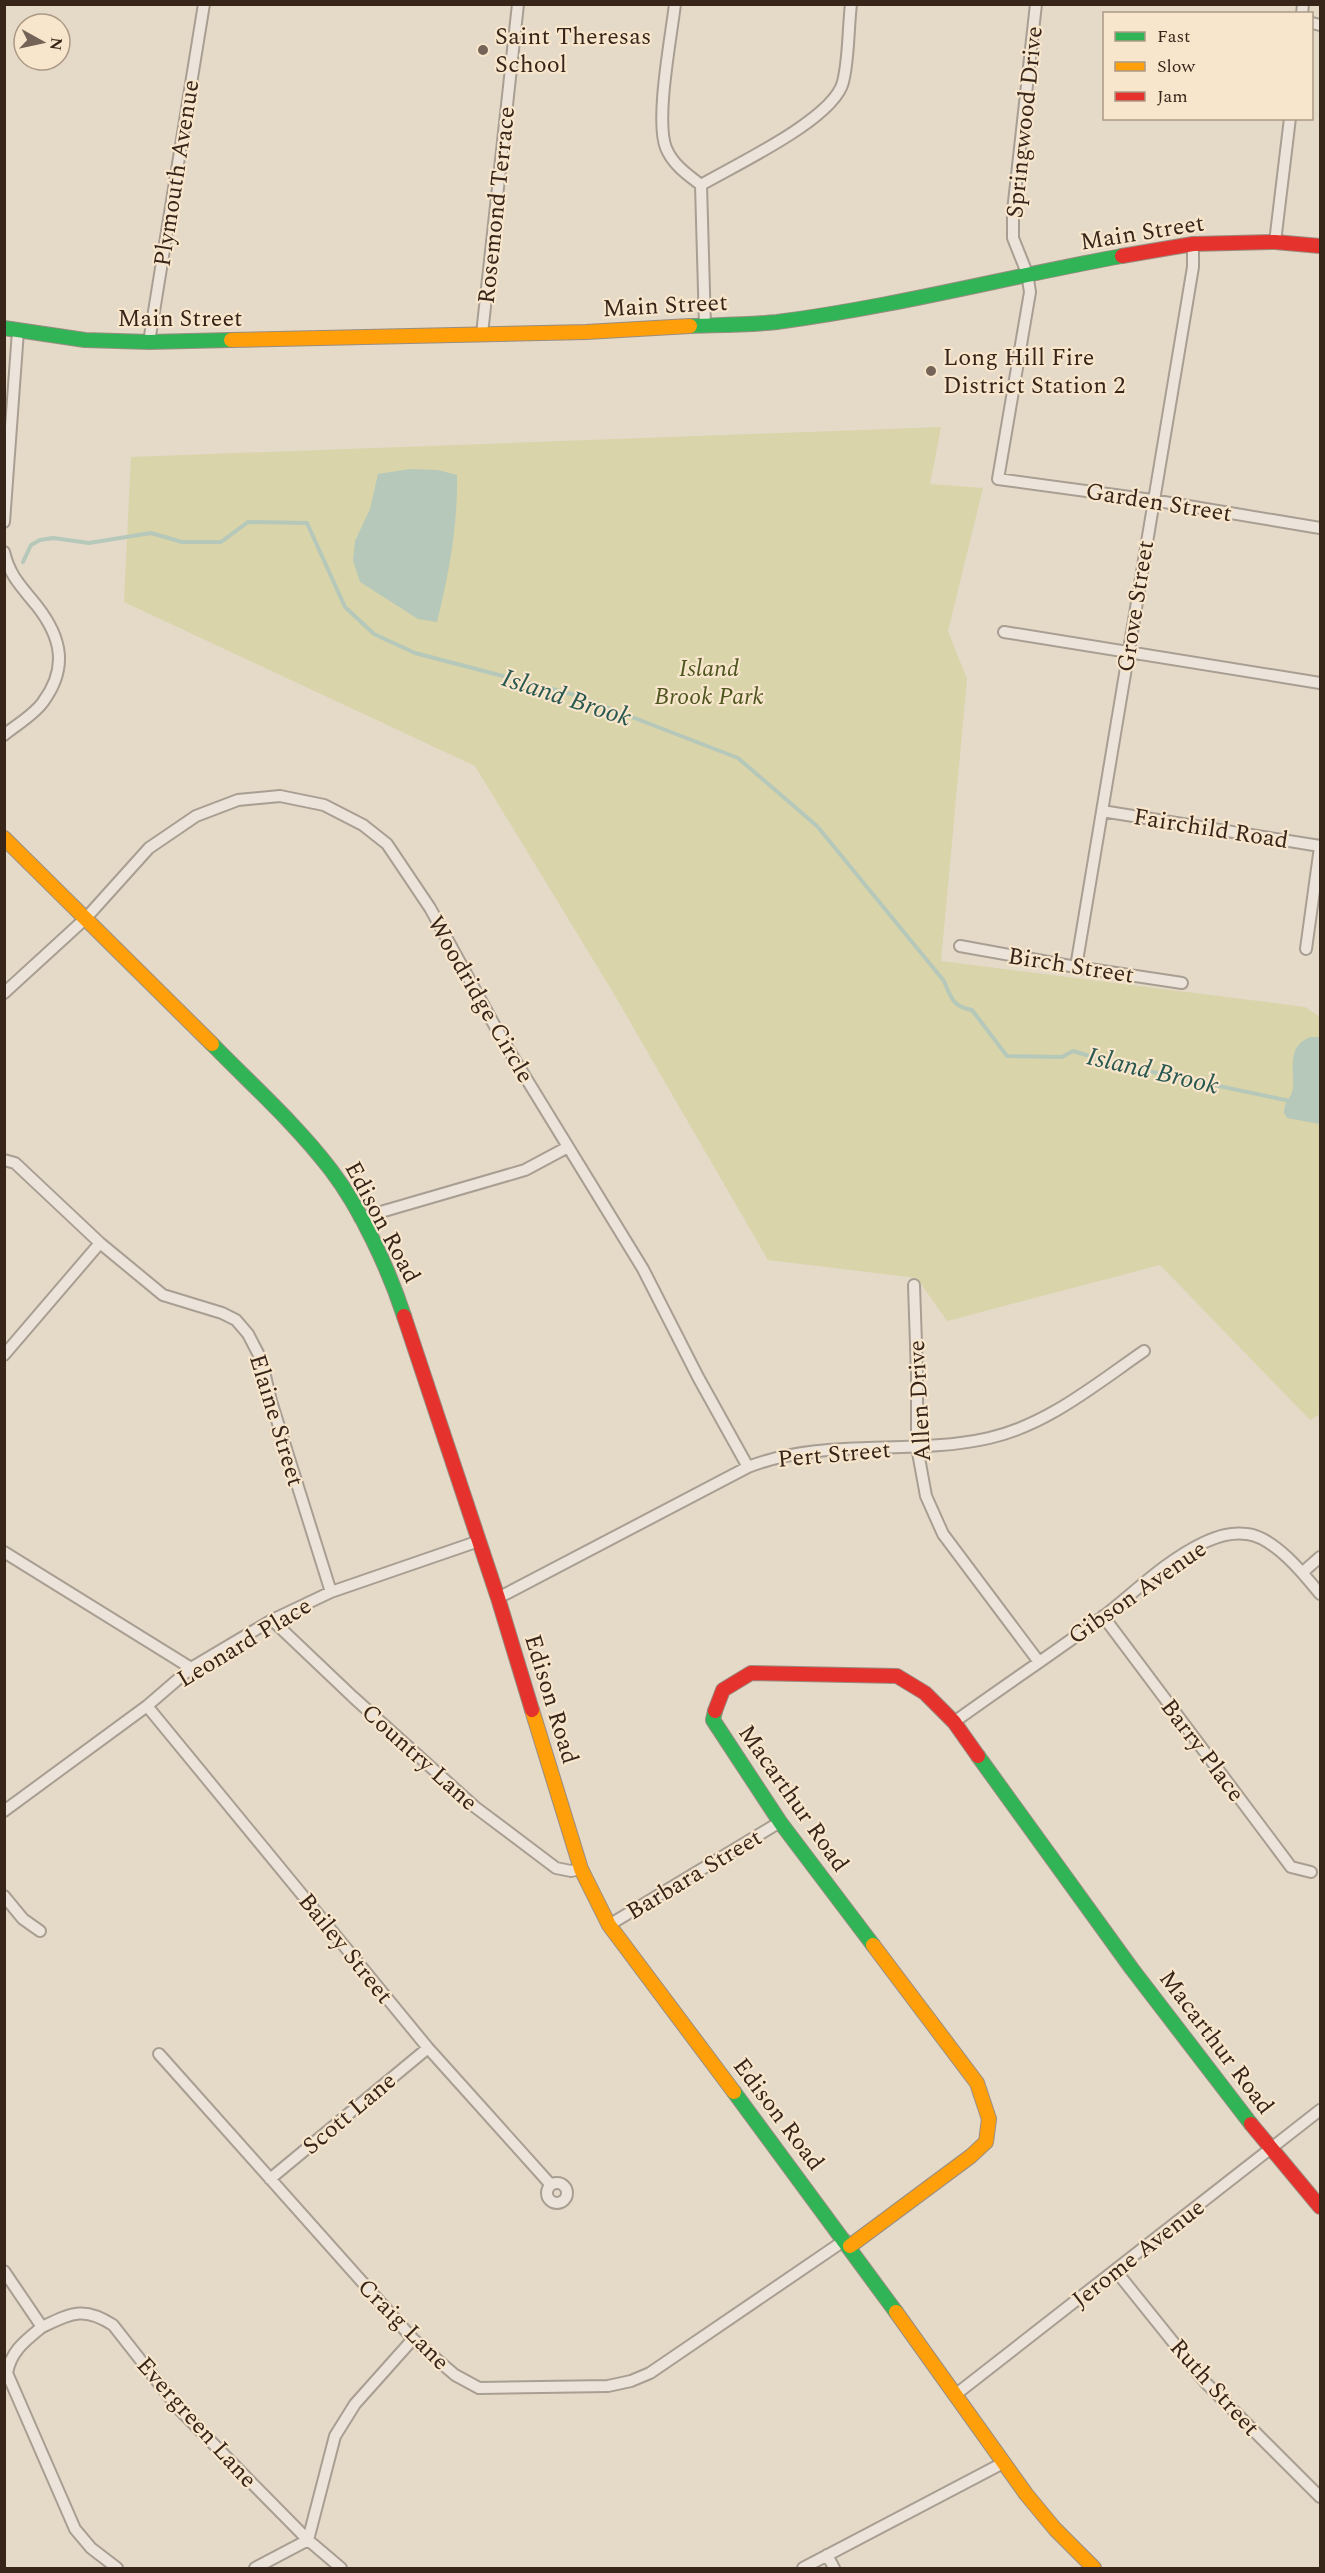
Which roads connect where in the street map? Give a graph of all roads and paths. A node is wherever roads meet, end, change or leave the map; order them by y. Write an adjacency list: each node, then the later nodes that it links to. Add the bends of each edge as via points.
1 (204, 4): 15 (street, Plymouth Avenue)
2 (518, 4): 14 (street, Rosemond Terrace)
3 (675, 4): 7 (street, via 661,128 677,166)
4 (851, 4): 7 (street, via 843,82 837,97 817,117)
5 (1036, 4): 11 (street, Springwood Drive, via 1013,211 1013,238)
6 (1290, 120): 8 (street)
7 (701, 185): 12 (street)
8 (1275, 242): 9 (street, Main Street); 10 (street, Main Street)
9 (1193, 244): 11 (street, Main Street); 17 (street, Grove Street, via 1193,267)
10 (1320, 246)
11 (1027, 273): 12 (street, Main Street, via 842,310 775,321); 16 (street, Springwood Drive, via 1030,292)
12 (705, 326): 14 (street, Main Street)
13 (11, 330): 15 (street, Main Street, via 86,340); 18 (street)
14 (482, 333): 15 (street, Main Street)
15 (149, 342)
16 (998, 479): 17 (street, Garden Street)
17 (1152, 500): 19 (street, Garden Street); 22 (street, Grove Street)
18 (4, 522)
19 (1320, 528)
20 (4, 552): 24 (street, via 9,570 51,624 60,652 57,678 42,704)
21 (1004, 632): 22 (street)
22 (1127, 653): 23 (street); 25 (street, Grove Street)
23 (1320, 683)
24 (4, 735)
25 (1102, 811): 27 (street, Fairchild Road); 31 (street, Grove Street)
26 (4, 838): 28 (street, Edison Road)
27 (1320, 846): 30 (street)
28 (86, 918): 33 (street, Woodridge Circle); 34 (street, Woodridge Circle, via 149,848 196,816 238,800 279,796 324,805 363,825 387,844 430,908 502,1040); 36 (street, Edison Road, via 288,1120 332,1171)
29 (960, 946): 31 (street, Birch Street)
30 (1306, 949)
31 (1076, 967): 32 (street, Birch Street)
32 (1182, 982)
33 (4, 993)
34 (568, 1147): 36 (street, via 525,1170); 42 (street, Woodridge Circle, via 643,1269)
35 (4, 1160): 37 (street, Elaine Street, via 15,1163)
36 (360, 1218): 43 (street, Edison Road, via 391,1276)
37 (100, 1243): 40 (street); 47 (street, Elaine Street, via 163,1295 222,1313 236,1320 248,1334 261,1359)
38 (914, 1285): 41 (street, Allen Drive)
39 (1144, 1351): 41 (street, Pert Street, via 1026,1426 989,1438)
40 (4, 1355)
41 (917, 1447): 42 (street, Pert Street, via 814,1451 776,1456); 52 (street, Allen Drive, via 926,1496 943,1534)
42 (748, 1467): 49 (street, Pert Street)
43 (479, 1541): 47 (street, Leonard Place); 49 (street, Edison Road)
44 (4, 1552): 53 (street)
45 (1320, 1557): 46 (street)
46 (1303, 1572): 48 (street, Gibson Avenue); 50 (street, Gibson Avenue, via 1273,1546 1250,1534 1225,1534 1169,1564)
47 (331, 1592): 51 (street, Leonard Place)
48 (1320, 1594)
49 (498, 1598): 58 (street, Edison Road)
50 (1103, 1616): 52 (street, Gibson Avenue); 59 (street, Barry Place, via 1291,1867)
51 (272, 1620): 53 (street, Leonard Place); 58 (street, Country Lane, via 475,1807 556,1868)
52 (1039, 1662): 55 (street, Gibson Avenue)
53 (191, 1668): 54 (street, Leonard Place)
54 (147, 1706): 56 (street, Leonard Place); 63 (street, Bailey Street)
55 (954, 1722): 57 (street, Macarthur Road, via 925,1693 897,1676 751,1673 731,1682 716,1698 713,1720); 66 (street, Macarthur Road, via 1168,2017)
56 (4, 1811)
57 (780, 1822): 61 (street, Barbara Street); 70 (street, Macarthur Road, via 977,2083 989,2119 986,2142 971,2157)
58 (581, 1869): 61 (street, Edison Road)
59 (1311, 1872)
60 (4, 1896): 62 (street, via 23,1919)
61 (609, 1925): 70 (street, Edison Road)
62 (40, 1931)
63 (428, 2048): 67 (street, Scott Lane); 68 (street, Bailey Street)
64 (159, 2054): 67 (street, Craig Lane)
65 (1320, 2110): 66 (street, Jerome Avenue)
66 (1270, 2149): 69 (street, Macarthur Road); 72 (street, Jerome Avenue)
67 (270, 2179): 74 (street, Craig Lane)
68 (551, 2185)
69 (1320, 2207)
70 (847, 2243): 74 (street, Craig Lane, via 650,2373 631,2381 608,2386 479,2388 455,2375); 75 (street, Edison Road)
71 (4, 2271): 73 (street)
72 (1116, 2271): 75 (street, Jerome Avenue); 77 (street, Ruth Street, via 1206,2383)
73 (42, 2327): 78 (street, Evergreen Lane, via 73,2313 100,2316 113,2325 179,2409); 80 (street, Evergreen Lane, via 17,2348 7,2373 75,2529 91,2548)
74 (413, 2339): 78 (street, via 355,2404 335,2436)
75 (955, 2395): 76 (street, Edison Road)
76 (1003, 2463): 79 (street); 85 (street, Edison Road, via 1055,2529)
77 (1320, 2497)
78 (308, 2540): 81 (street); 82 (street, Evergreen Lane)
79 (827, 2555): 83 (street); 84 (street)
80 (117, 2568)
81 (255, 2568)
82 (341, 2568)
83 (803, 2568)
84 (834, 2568)
85 (1094, 2568)

